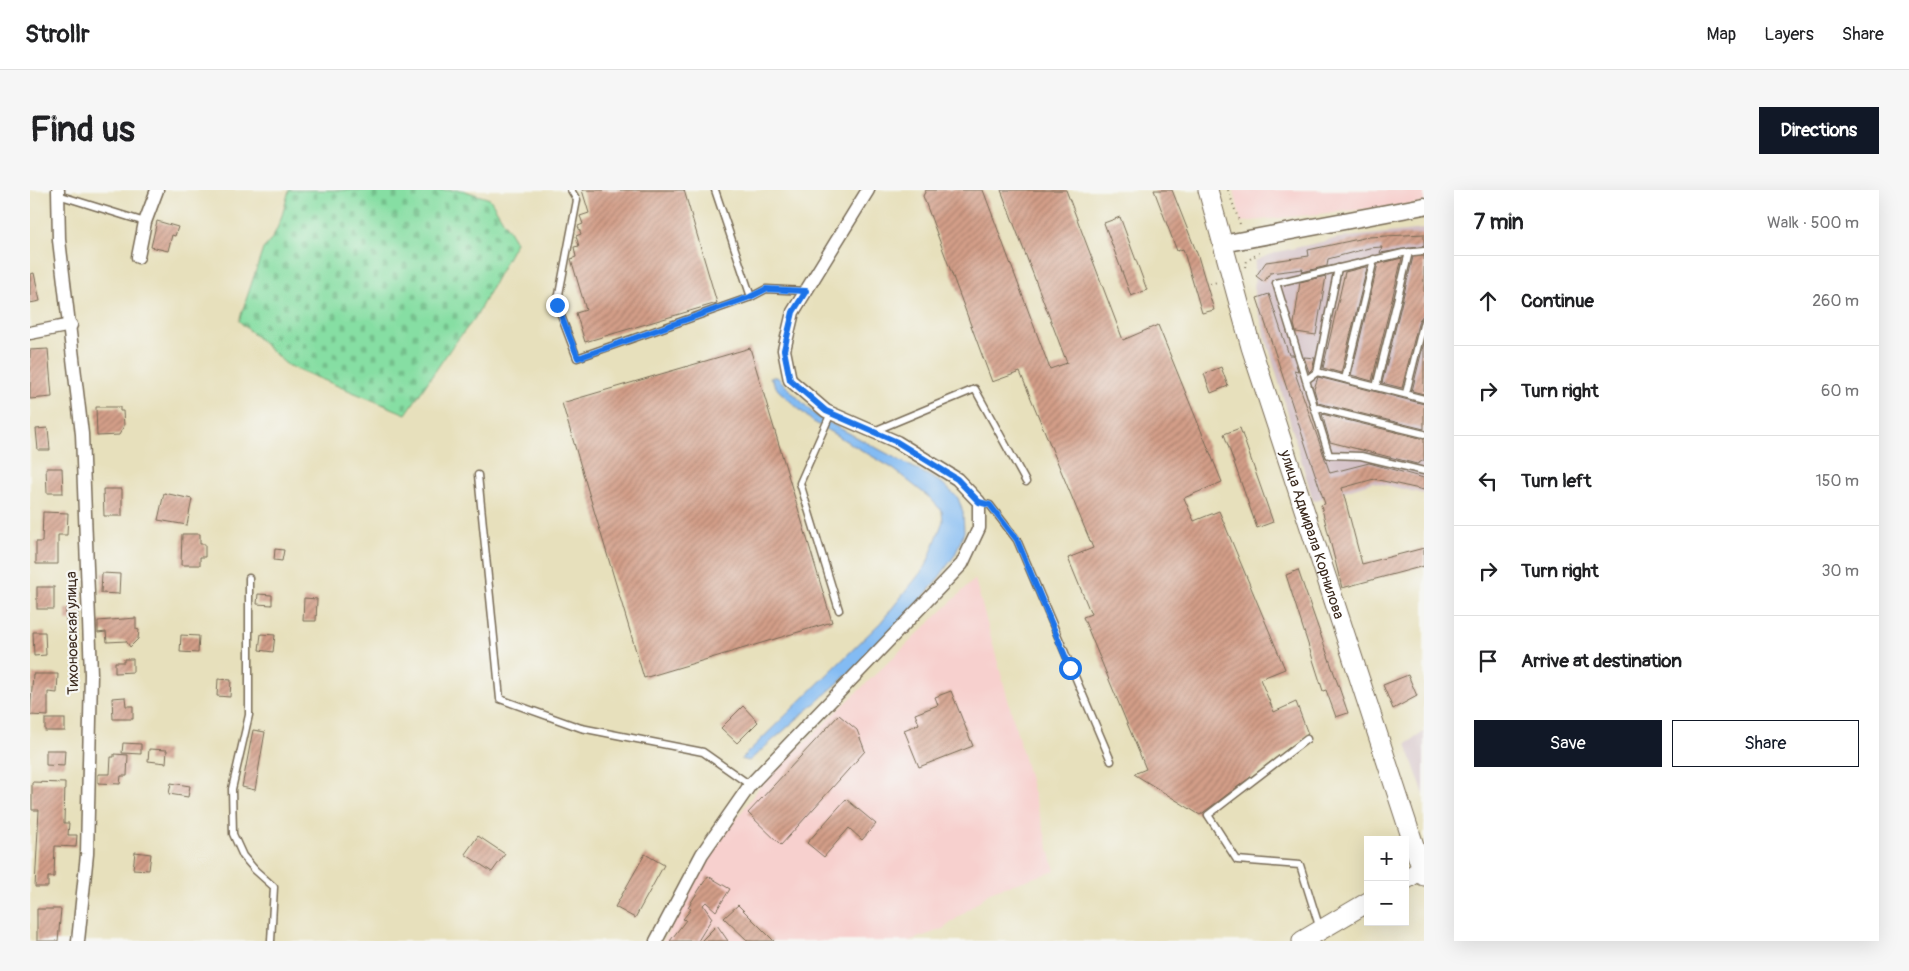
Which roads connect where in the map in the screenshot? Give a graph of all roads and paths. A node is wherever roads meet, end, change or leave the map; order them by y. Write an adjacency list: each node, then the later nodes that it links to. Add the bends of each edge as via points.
1 (157, 190): 9 (street)
2 (571, 190): 20 (lane, via 577,200 557,305 578,358)
3 (715, 190): 20 (lane)
4 (868, 190): 19 (street)
5 (1208, 190): 11 (main road, улица Адмирала Корнилова)
6 (1228, 190): 10 (path, via 1238,226)
7 (57, 192): 9 (lane); 22 (street, Тихоновская улица, via 59,240)
8 (1424, 206): 11 (street)
9 (145, 222): 15 (street)
10 (1242, 228)
11 (1222, 244): 43 (main road, улица Адмирала Корнилова, via 1251,347)
12 (1424, 251): 13 (lane)
13 (1409, 252): 16 (lane); 27 (lane)
14 (1259, 254): 18 (path, via 1247,261)
15 (138, 257)
16 (1374, 259): 17 (lane); 25 (lane)
17 (1338, 268): 24 (lane); 26 (lane, via 1276,283)
18 (1245, 269)
19 (806, 291): 20 (lane, via 766,289); 31 (street, via 793,312 784,350 790,380)
20 (750, 297)
21 (1424, 321): 28 (lane)
22 (71, 325): 23 (street); 47 (street, Тихоновская улица, via 82,434 91,674 87,854)
23 (30, 333)
24 (1316, 372): 25 (lane); 26 (lane)
25 (1345, 379): 27 (lane)
26 (1306, 380): 30 (lane)
27 (1376, 387): 29 (lane)
28 (1406, 393)
29 (1424, 399)
30 (1314, 406): 33 (lane); 34 (lane, via 1329,455 1361,456)
31 (831, 413): 32 (street); 39 (lane, via 800,483)
32 (870, 432): 36 (lane, via 975,390); 37 (street, via 897,442 957,479)
33 (1424, 434)
34 (1424, 470)
35 (478, 475): 42 (lane, via 500,699 580,728 703,752)
36 (1026, 482)
37 (979, 502): 41 (lane, via 990,505 1017,540); 42 (street, via 979,528 962,564)
38 (250, 578): 48 (lane, via 249,714 232,789 233,834 243,856 274,887)
39 (839, 610)
40 (1307, 739): 46 (lane, via 1208,815 1237,860 1300,864)
41 (1111, 761)
42 (750, 785): 49 (street, via 702,854)
43 (1423, 872): 44 (main road)
44 (1409, 878)
45 (1364, 904): 46 (main road)
46 (1320, 930): 50 (main road)
47 (78, 941)
48 (271, 941)
49 (656, 941)
50 (1302, 941)

